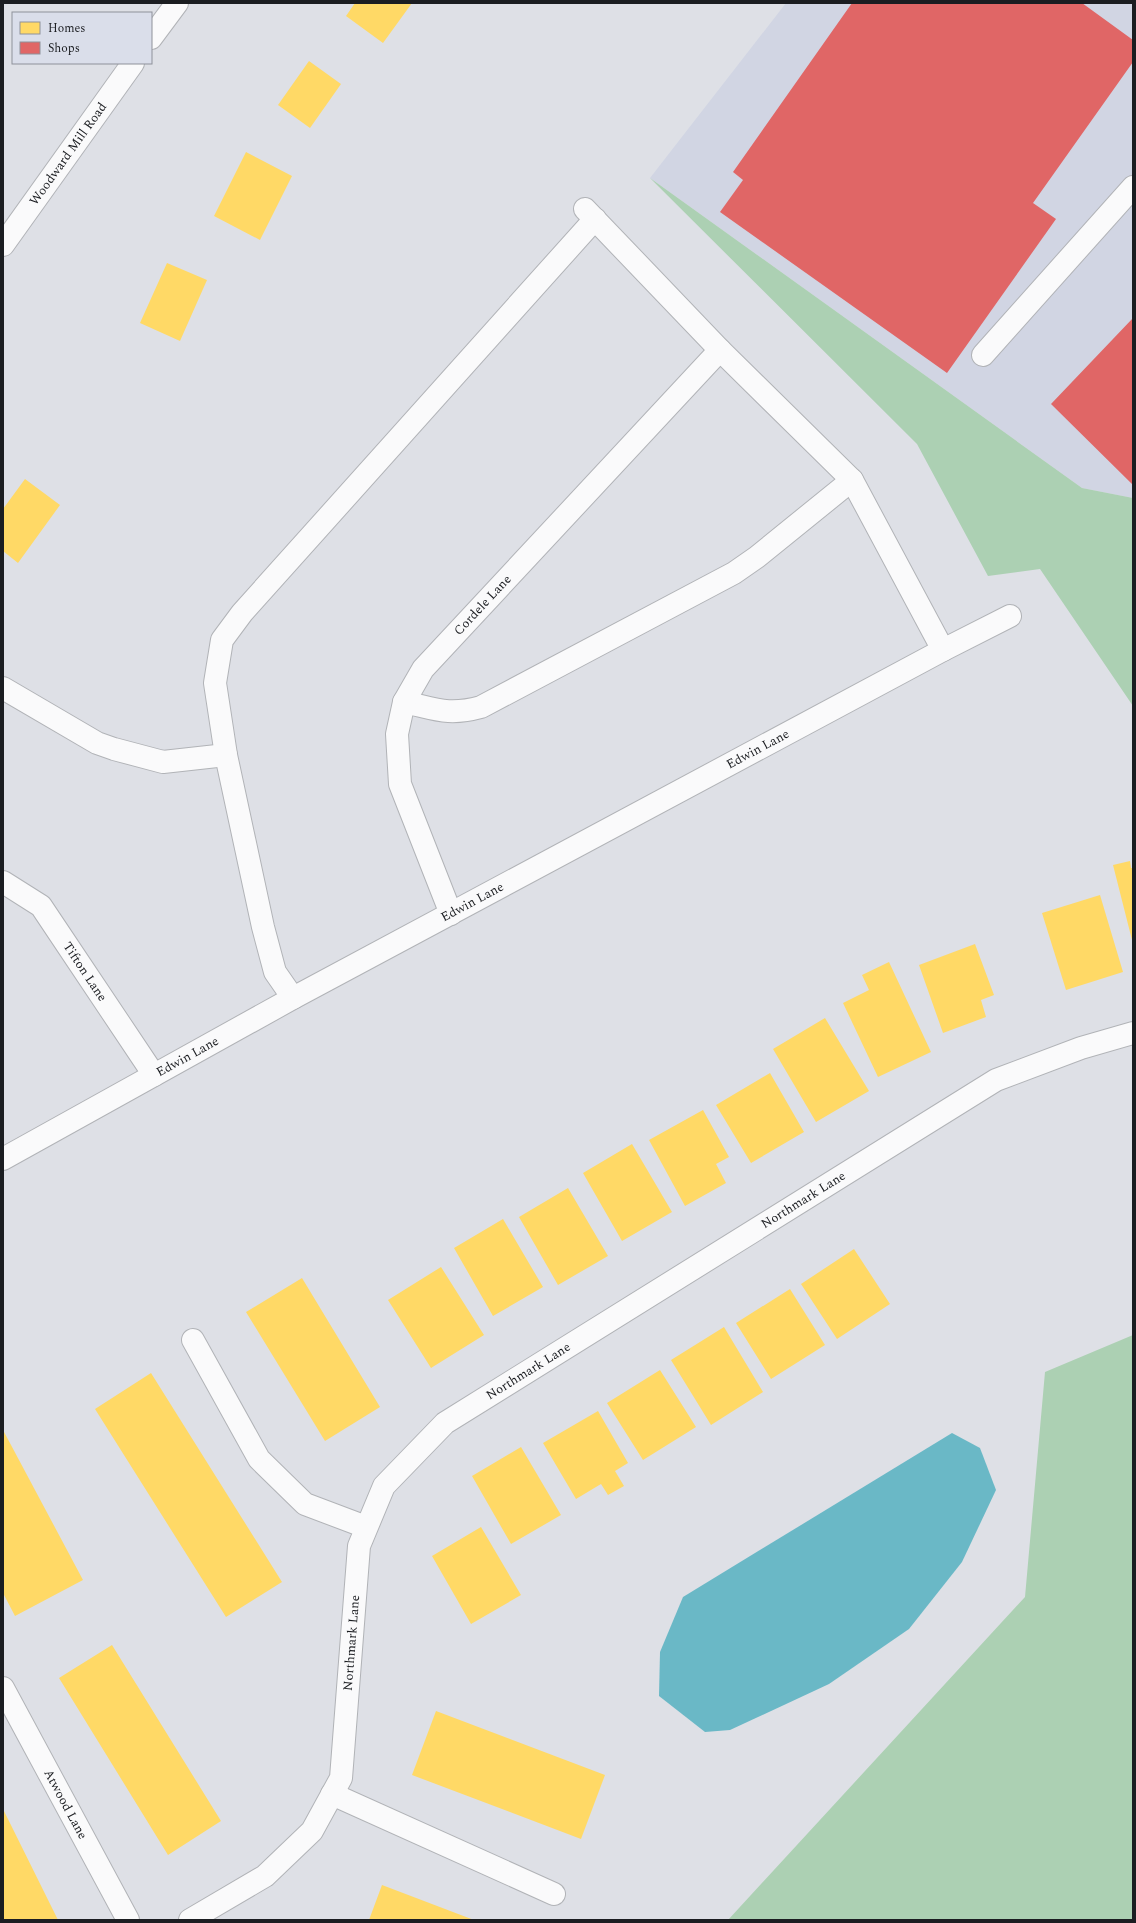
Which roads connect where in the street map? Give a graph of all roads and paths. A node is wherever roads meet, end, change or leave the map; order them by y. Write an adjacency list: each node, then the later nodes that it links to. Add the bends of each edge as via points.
1 (177, 3): 2 (street)
2 (152, 37)
3 (132, 64): 5 (street, Woodward Mill Road)
4 (1133, 187): 7 (street)
5 (3, 245)
6 (720, 350): 8 (street); 12 (street, Cordele Lane, via 423,669); 13 (street, via 590,214 242,613 222,640 215,683)
7 (983, 355)
8 (852, 480): 10 (street); 12 (street, via 734,573 481,707 464,712 446,712)
9 (1010, 616): 10 (street, Edwin Lane)
10 (943, 650): 15 (street, Edwin Lane)
11 (3, 688): 13 (street, via 97,743 114,749 163,762)
12 (404, 702): 15 (street, Cordele Lane, via 397,734 400,784)
13 (226, 755): 16 (street, via 275,972)
14 (3, 882): 18 (street, Tifton Lane, via 41,906)
15 (451, 914): 16 (street, Edwin Lane)
16 (293, 998): 18 (street, Edwin Lane)
17 (1133, 1032): 21 (street, Northmark Lane, via 1081,1048 996,1080 445,1422 384,1486)
18 (154, 1075): 19 (street, Edwin Lane)
19 (3, 1159)
20 (193, 1340): 21 (street, via 259,1460 305,1504)
21 (366, 1527): 23 (street, Northmark Lane, via 359,1546 341,1778)
22 (3, 1688): 25 (street, Atwood Lane)
23 (332, 1794): 24 (street); 26 (street, Northmark Lane, via 312,1831 265,1876)
24 (554, 1894)
25 (128, 1920)
26 (190, 1920)

